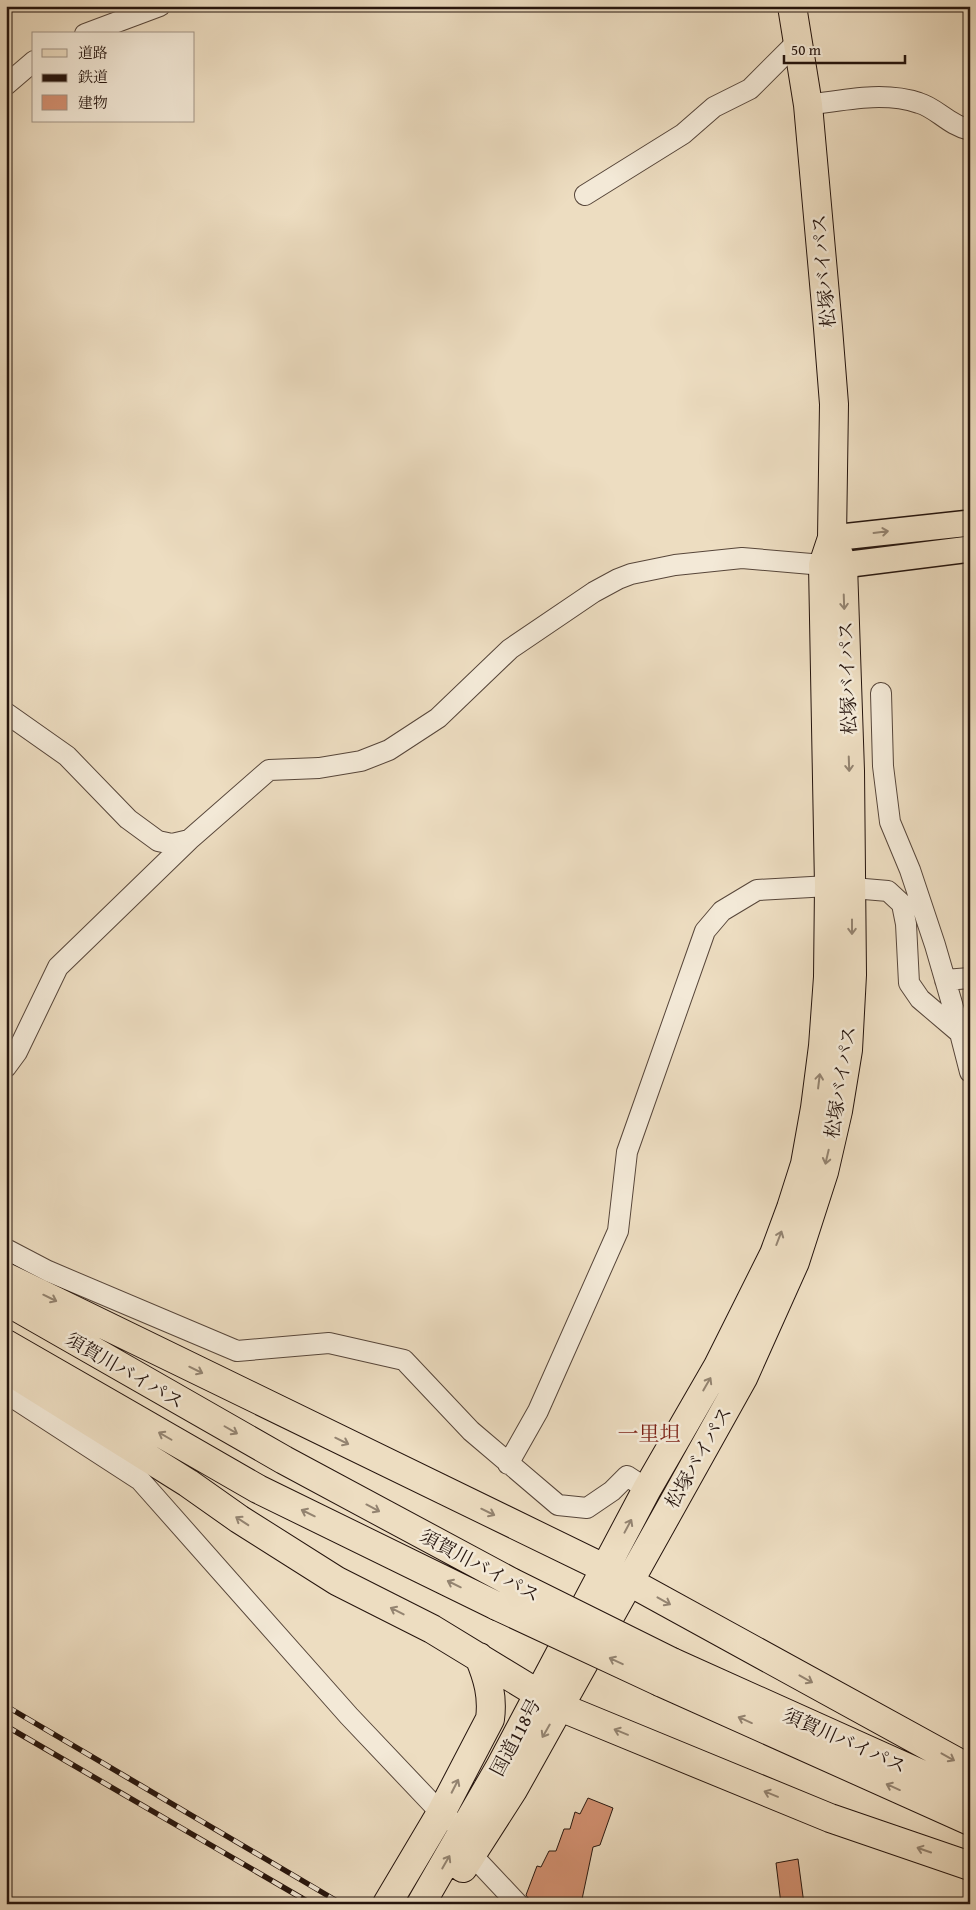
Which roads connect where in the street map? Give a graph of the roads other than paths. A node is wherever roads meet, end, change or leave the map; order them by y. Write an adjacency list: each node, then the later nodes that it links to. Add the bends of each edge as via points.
1 (160, 6): 3 (street)
2 (792, 6): 4 (highway, 松塚バイパス)
3 (90, 32)
4 (798, 41): 7 (highway, 松塚バイパス); 9 (street, via 750,89 714,107 683,134)
5 (32, 63): 6 (street)
6 (6, 85)
7 (808, 105): 8 (street, via 889,97 921,103 958,127); 11 (highway, 松塚バイパス, via 834,404)
8 (970, 130)
9 (585, 196)
10 (970, 522): 11 (main road, one-way to 10)
11 (832, 538): 13 (highway, 松塚バイパス)
12 (970, 549): 13 (main road)
13 (833, 565): 16 (street, via 742,558 675,565 618,579 510,649 438,718 390,750 361,761 319,768 269,770); 17 (highway, 松塚バイパス)
14 (881, 693): 19 (street, via 883,766 890,822 910,870)
15 (6, 713): 16 (street, via 67,756 128,819 158,841 172,844)
16 (189, 840): 21 (street, via 58,968 17,1052)
17 (840, 887): 20 (street, via 888,890 902,904 909,984 920,999); 30 (street, via 757,890 722,911 704,931 627,1152 618,1231 538,1411); 31 (highway, 松塚バイパス, one-way to 17, via 718,1366 774,1254 791,1208 805,1164 816,1108); 32 (highway, 松塚バイパス, one-way to 32, via 852,975 848,1050 824,1172 810,1218 795,1262 743,1378)
18 (970, 978): 19 (street)
19 (945, 980): 20 (street)
20 (960, 1032): 22 (street)
21 (6, 1067)
22 (970, 1072)
23 (6, 1249): 30 (street, via 48,1271 237,1351 329,1343 404,1360 471,1431)
24 (6, 1277): 32 (highway, one-way to 32)
25 (6, 1301): 34 (highway, 須賀川バイパス, one-way to 34, bridge, via 284,1460 511,1582)
26 (6, 1344): 34 (highway, 須賀川バイパス, one-way to 26, bridge, via 497,1606 258,1489)
27 (6, 1369): 29 (highway)
28 (6, 1393): 29 (street)
29 (44, 1406): 33 (highway, one-way to 29, via 432,1629 337,1581 188,1483); 38 (street, via 140,1480 349,1716)
30 (508, 1464): 31 (street, via 558,1505 588,1508 627,1476)
31 (648, 1489): 32 (highway, 松塚バイパス, one-way to 31)
32 (617, 1575): 35 (highway, 国道118号); 36 (highway, one-way to 36)
33 (479, 1657): 35 (highway); 38 (highway, one-way to 33, via 490,1719 490,1687)
34 (666, 1672): 37 (highway, 須賀川バイパス); 39 (highway, 須賀川バイパス, one-way to 34)
35 (549, 1700): 40 (highway, 国道118号, via 513,1790); 41 (highway, one-way to 35, via 830,1818)
36 (970, 1769)
37 (970, 1796)
38 (441, 1813): 40 (street); 42 (highway)
39 (970, 1821)
40 (467, 1842): 43 (highway, 国道118号, one-way to 40); 44 (highway, 国道118号); 45 (street)
41 (970, 1866)
42 (387, 1904)
43 (421, 1904)
44 (442, 1904)
45 (518, 1904)

